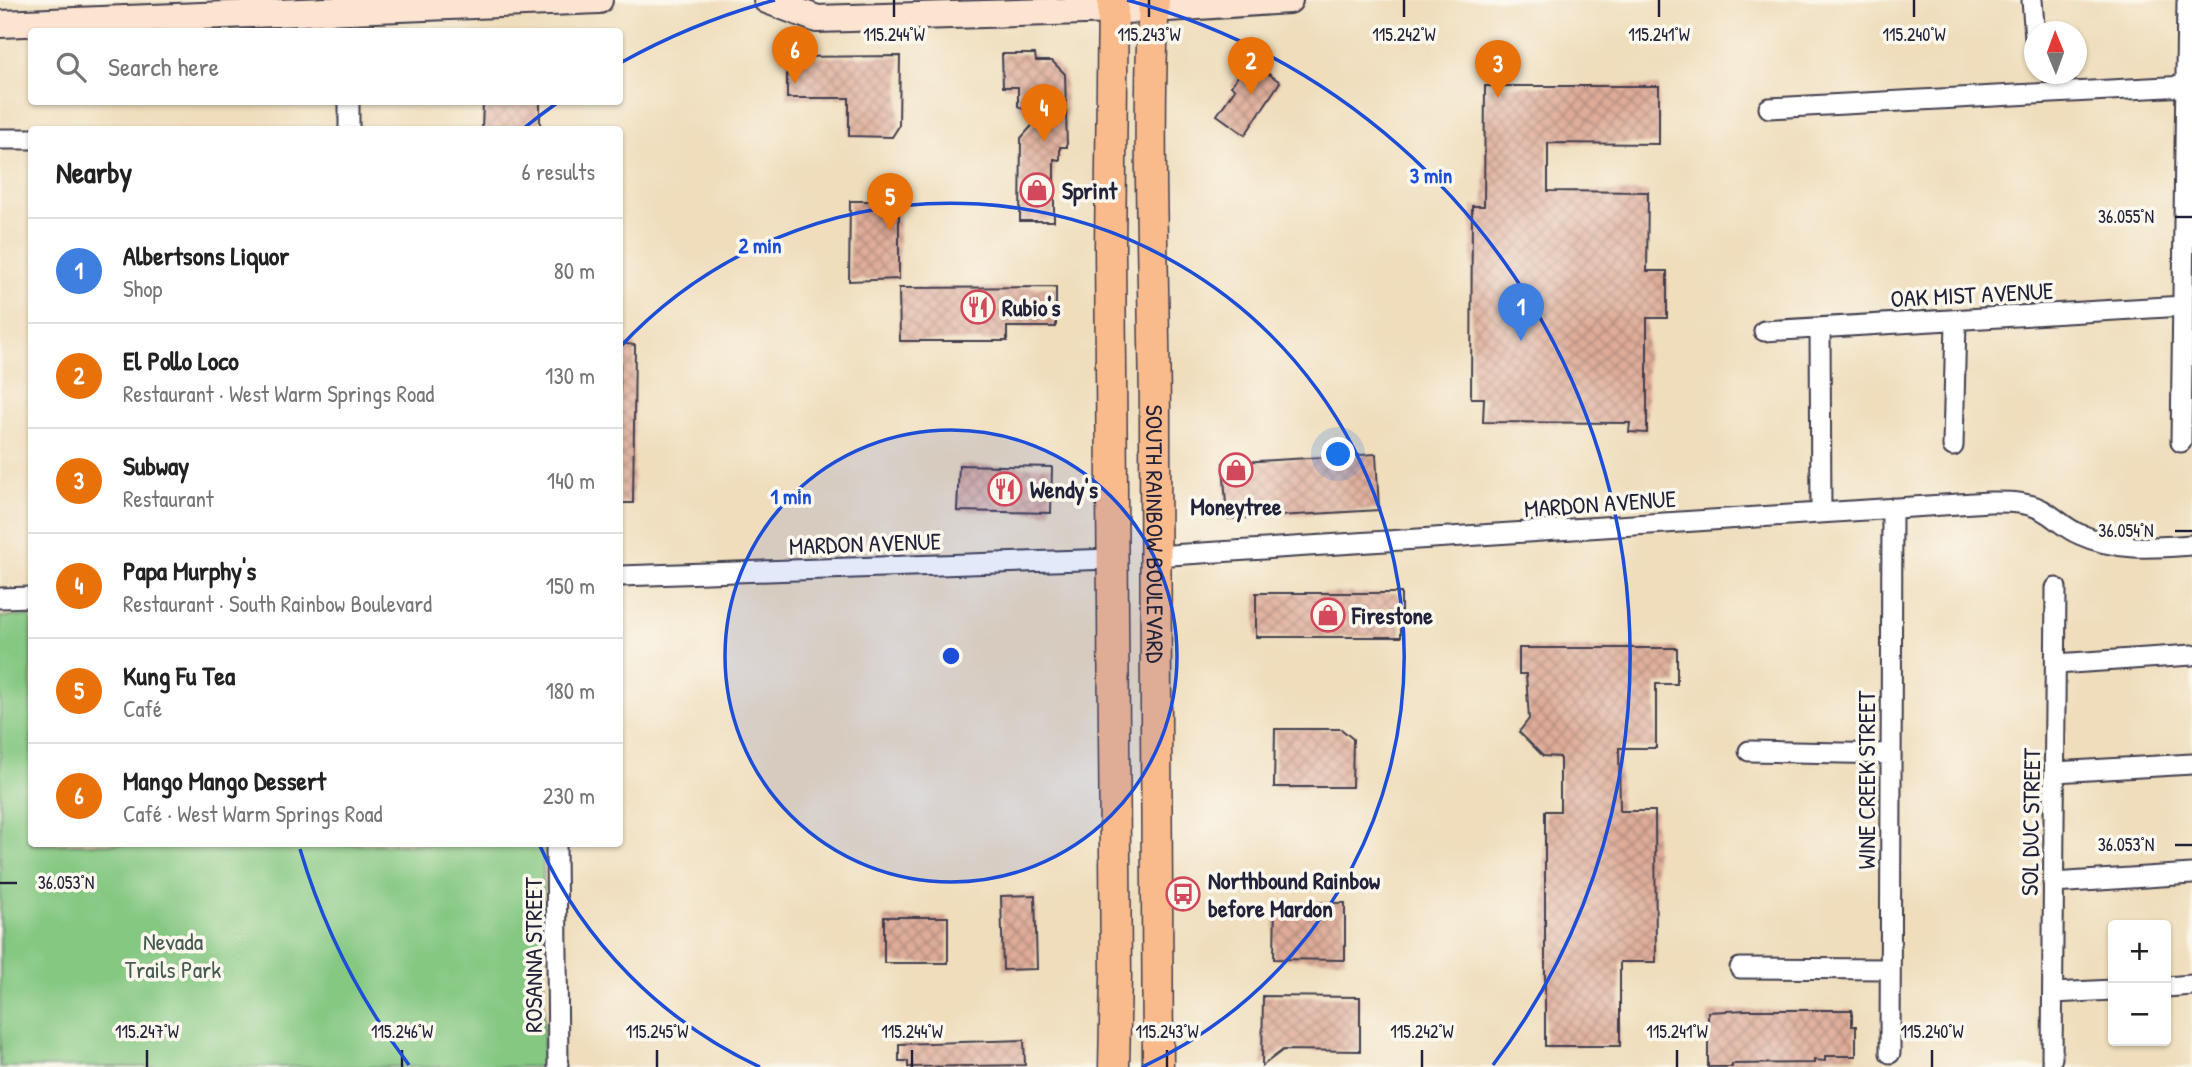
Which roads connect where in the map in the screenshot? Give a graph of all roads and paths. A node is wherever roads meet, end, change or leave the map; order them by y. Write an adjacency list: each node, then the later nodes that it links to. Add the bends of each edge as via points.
1 (599, 0): 9 (main road)
2 (767, 0): 6 (main road, via 817,19)
3 (1289, 0): 7 (main road)
4 (2032, 0): 8 (street)
5 (2187, 0): 11 (street)
6 (1113, 5): 7 (main road); 22 (main road, SOUTH RAINBOW BOULEVARD)
7 (1154, 5): 28 (main road, SOUTH RAINBOW BOULEVARD, via 1150,205)
8 (2034, 21)
9 (0, 24)
10 (2038, 84): 12 (street)
11 (2186, 86): 12 (street); 18 (street)
12 (2038, 93): 14 (street)
13 (349, 105): 15 (street)
14 (1769, 108)
15 (349, 126)
16 (0, 139): 17 (street)
17 (28, 139)
18 (2183, 306): 19 (street, OAK MIST AVENUE); 23 (street)
19 (1956, 320): 20 (street, OAK MIST AVENUE); 24 (street)
20 (1820, 328): 21 (street, OAK MIST AVENUE); 26 (street)
21 (1764, 331)
22 (1112, 381): 28 (main road, via 1127,441 1133,522); 29 (main road, SOUTH RAINBOW BOULEVARD)
23 (2181, 442)
24 (1952, 446)
25 (1892, 508): 26 (street, MARDON AVENUE); 27 (street, MARDON AVENUE, via 2015,502 2036,507 2078,534 2104,543 2142,548); 38 (street, WINE CREEK STREET)
26 (1821, 512): 28 (street, MARDON AVENUE)
27 (2192, 545)
28 (1154, 556): 36 (main road, SOUTH RAINBOW BOULEVARD)
29 (1112, 559): 30 (street, MARDON AVENUE); 36 (main road, via 1133,595 1134,654); 46 (main road, SOUTH RAINBOW BOULEVARD)
30 (623, 576)
31 (2056, 588): 35 (street, SOL DUC STREET)
32 (28, 597): 33 (street)
33 (0, 598)
34 (2192, 655): 35 (street)
35 (2056, 664): 40 (street, SOL DUC STREET)
36 (1154, 742): 56 (main road, SOUTH RAINBOW BOULEVARD)
37 (1749, 751): 38 (street)
38 (1891, 754): 45 (street, WINE CREEK STREET)
39 (2192, 764): 40 (street)
40 (2054, 772): 43 (street, SOL DUC STREET)
41 (556, 847): 53 (street, ROSANNA STREET)
42 (2192, 874): 43 (street)
43 (2053, 883): 50 (street, SOL DUC STREET)
44 (1740, 968): 45 (street)
45 (1890, 969): 51 (street, WINE CREEK STREET)
46 (1116, 975): 54 (main road, SOUTH RAINBOW BOULEVARD); 55 (main road, via 1131,1024)
47 (2192, 985): 48 (street)
48 (2171, 987)
49 (2108, 990): 50 (street)
50 (2053, 993): 52 (street, SOL DUC STREET)
51 (1890, 1053)
52 (2052, 1058)
53 (558, 1067)
54 (1114, 1067)
55 (1134, 1067)
56 (1158, 1067)

